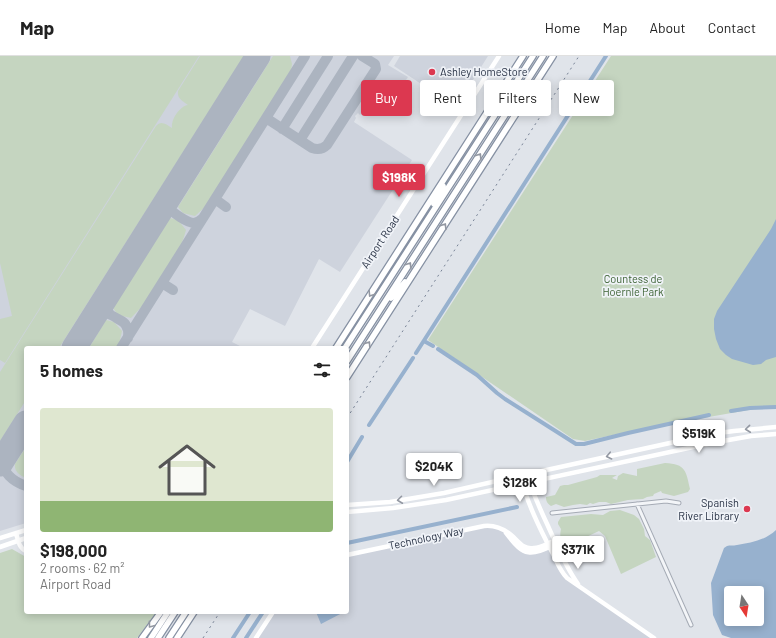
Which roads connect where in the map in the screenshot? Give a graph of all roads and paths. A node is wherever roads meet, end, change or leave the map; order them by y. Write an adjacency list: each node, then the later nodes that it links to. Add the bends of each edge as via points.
1 (499, 56): 10 (street, Airport Road)
2 (523, 56): 6 (highway)
3 (533, 56): 7 (highway)
4 (543, 56): 9 (highway, one-way to 4)
5 (553, 56): 8 (highway, one-way to 5)
6 (452, 166): 7 (highway); 11 (highway, one-way to 11)
7 (425, 224): 12 (highway)
8 (416, 270): 9 (highway); 14 (highway, one-way to 8)
9 (380, 310): 13 (highway)
10 (313, 346)
11 (337, 346)
12 (346, 346)
13 (349, 358)
14 (349, 374)
15 (776, 427): 16 (street, one-way to 16)
16 (727, 432): 17 (street); 19 (street)
17 (721, 433): 20 (street); 21 (street, one-way to 21)
18 (776, 434): 19 (street)
19 (728, 440): 20 (street)
20 (722, 441): 23 (street)
21 (527, 474): 22 (street); 23 (street)
22 (520, 475): 24 (street); 27 (street, one-way to 27, via 425,497)
23 (530, 483): 24 (street); 35 (street)
24 (522, 484): 28 (street, via 419,505); 36 (street)
25 (679, 503): 26 (street, via 666,501)
26 (637, 504): 29 (street); 47 (street)
27 (349, 505)
28 (349, 512)
29 (552, 513)
30 (24, 531): 31 (street)
31 (16, 533): 32 (street); 34 (street)
32 (0, 538)
33 (24, 538): 34 (street)
34 (18, 540): 37 (street); 38 (street)
35 (555, 542): 36 (street, Technology Way); 40 (street, via 569,570)
36 (548, 545): 39 (street, Technology Way, via 536,552 526,552 518,547 504,530 494,526 480,526); 40 (street, via 565,575)
37 (0, 547)
38 (24, 550)
39 (349, 555)
40 (582, 588): 54 (street)
41 (160, 614): 48 (highway, one-way to 48)
42 (167, 614): 49 (highway)
43 (174, 614): 50 (highway)
44 (185, 614): 51 (highway)
45 (193, 614): 52 (highway)
46 (272, 614): 53 (street)
47 (691, 625)
48 (142, 638)
49 (151, 638)
50 (158, 638)
51 (169, 638)
52 (177, 638)
53 (256, 638)
54 (654, 638)

